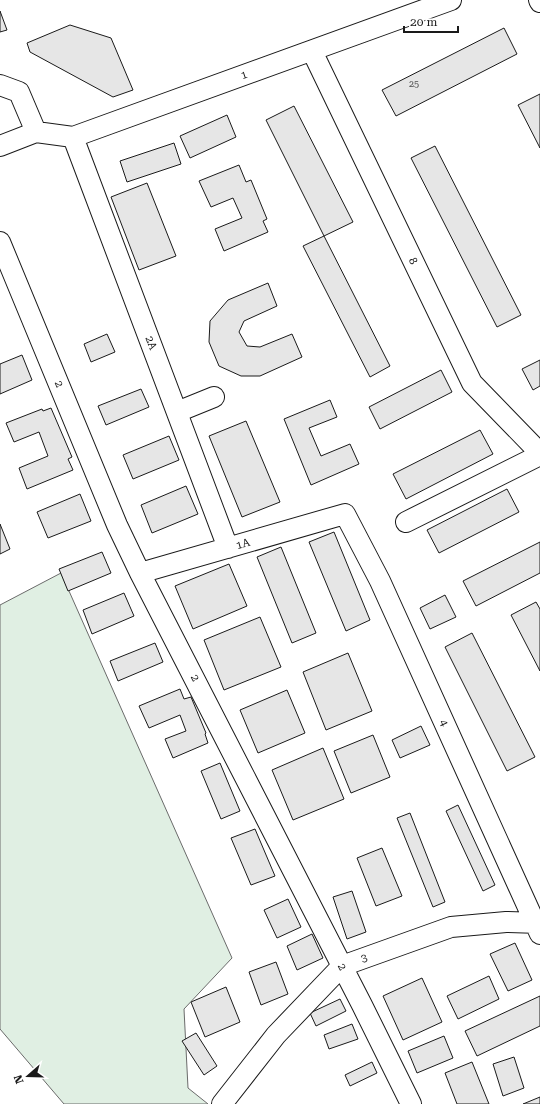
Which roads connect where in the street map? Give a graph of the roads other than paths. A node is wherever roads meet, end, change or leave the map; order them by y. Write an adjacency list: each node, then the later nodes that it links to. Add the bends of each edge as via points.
1 (451, 0): 2 (street, 1)
2 (312, 51): 5 (street, 1); 10 (street, 8, via 472,383)
3 (0, 85): 4 (street, via 19,92)
4 (36, 132): 5 (street, 1); 6 (street, 1)
5 (74, 137): 9 (street, 2A)
6 (0, 146)
7 (0, 242): 14 (street, 2, via 117,524)
8 (214, 397): 9 (street)
9 (177, 412): 13 (street, 2A)
10 (540, 454): 12 (street)
11 (345, 514): 13 (street, 1A); 15 (street, 4, via 380,580)
12 (406, 522)
13 (228, 548): 14 (street, 1A)
14 (140, 573): 16 (street, 2)
15 (538, 927): 16 (street, 3, via 506,922 452,927)
16 (342, 966): 17 (street, 3, via 276,1035); 18 (street, 2)
17 (222, 1104)
18 (411, 1104)

